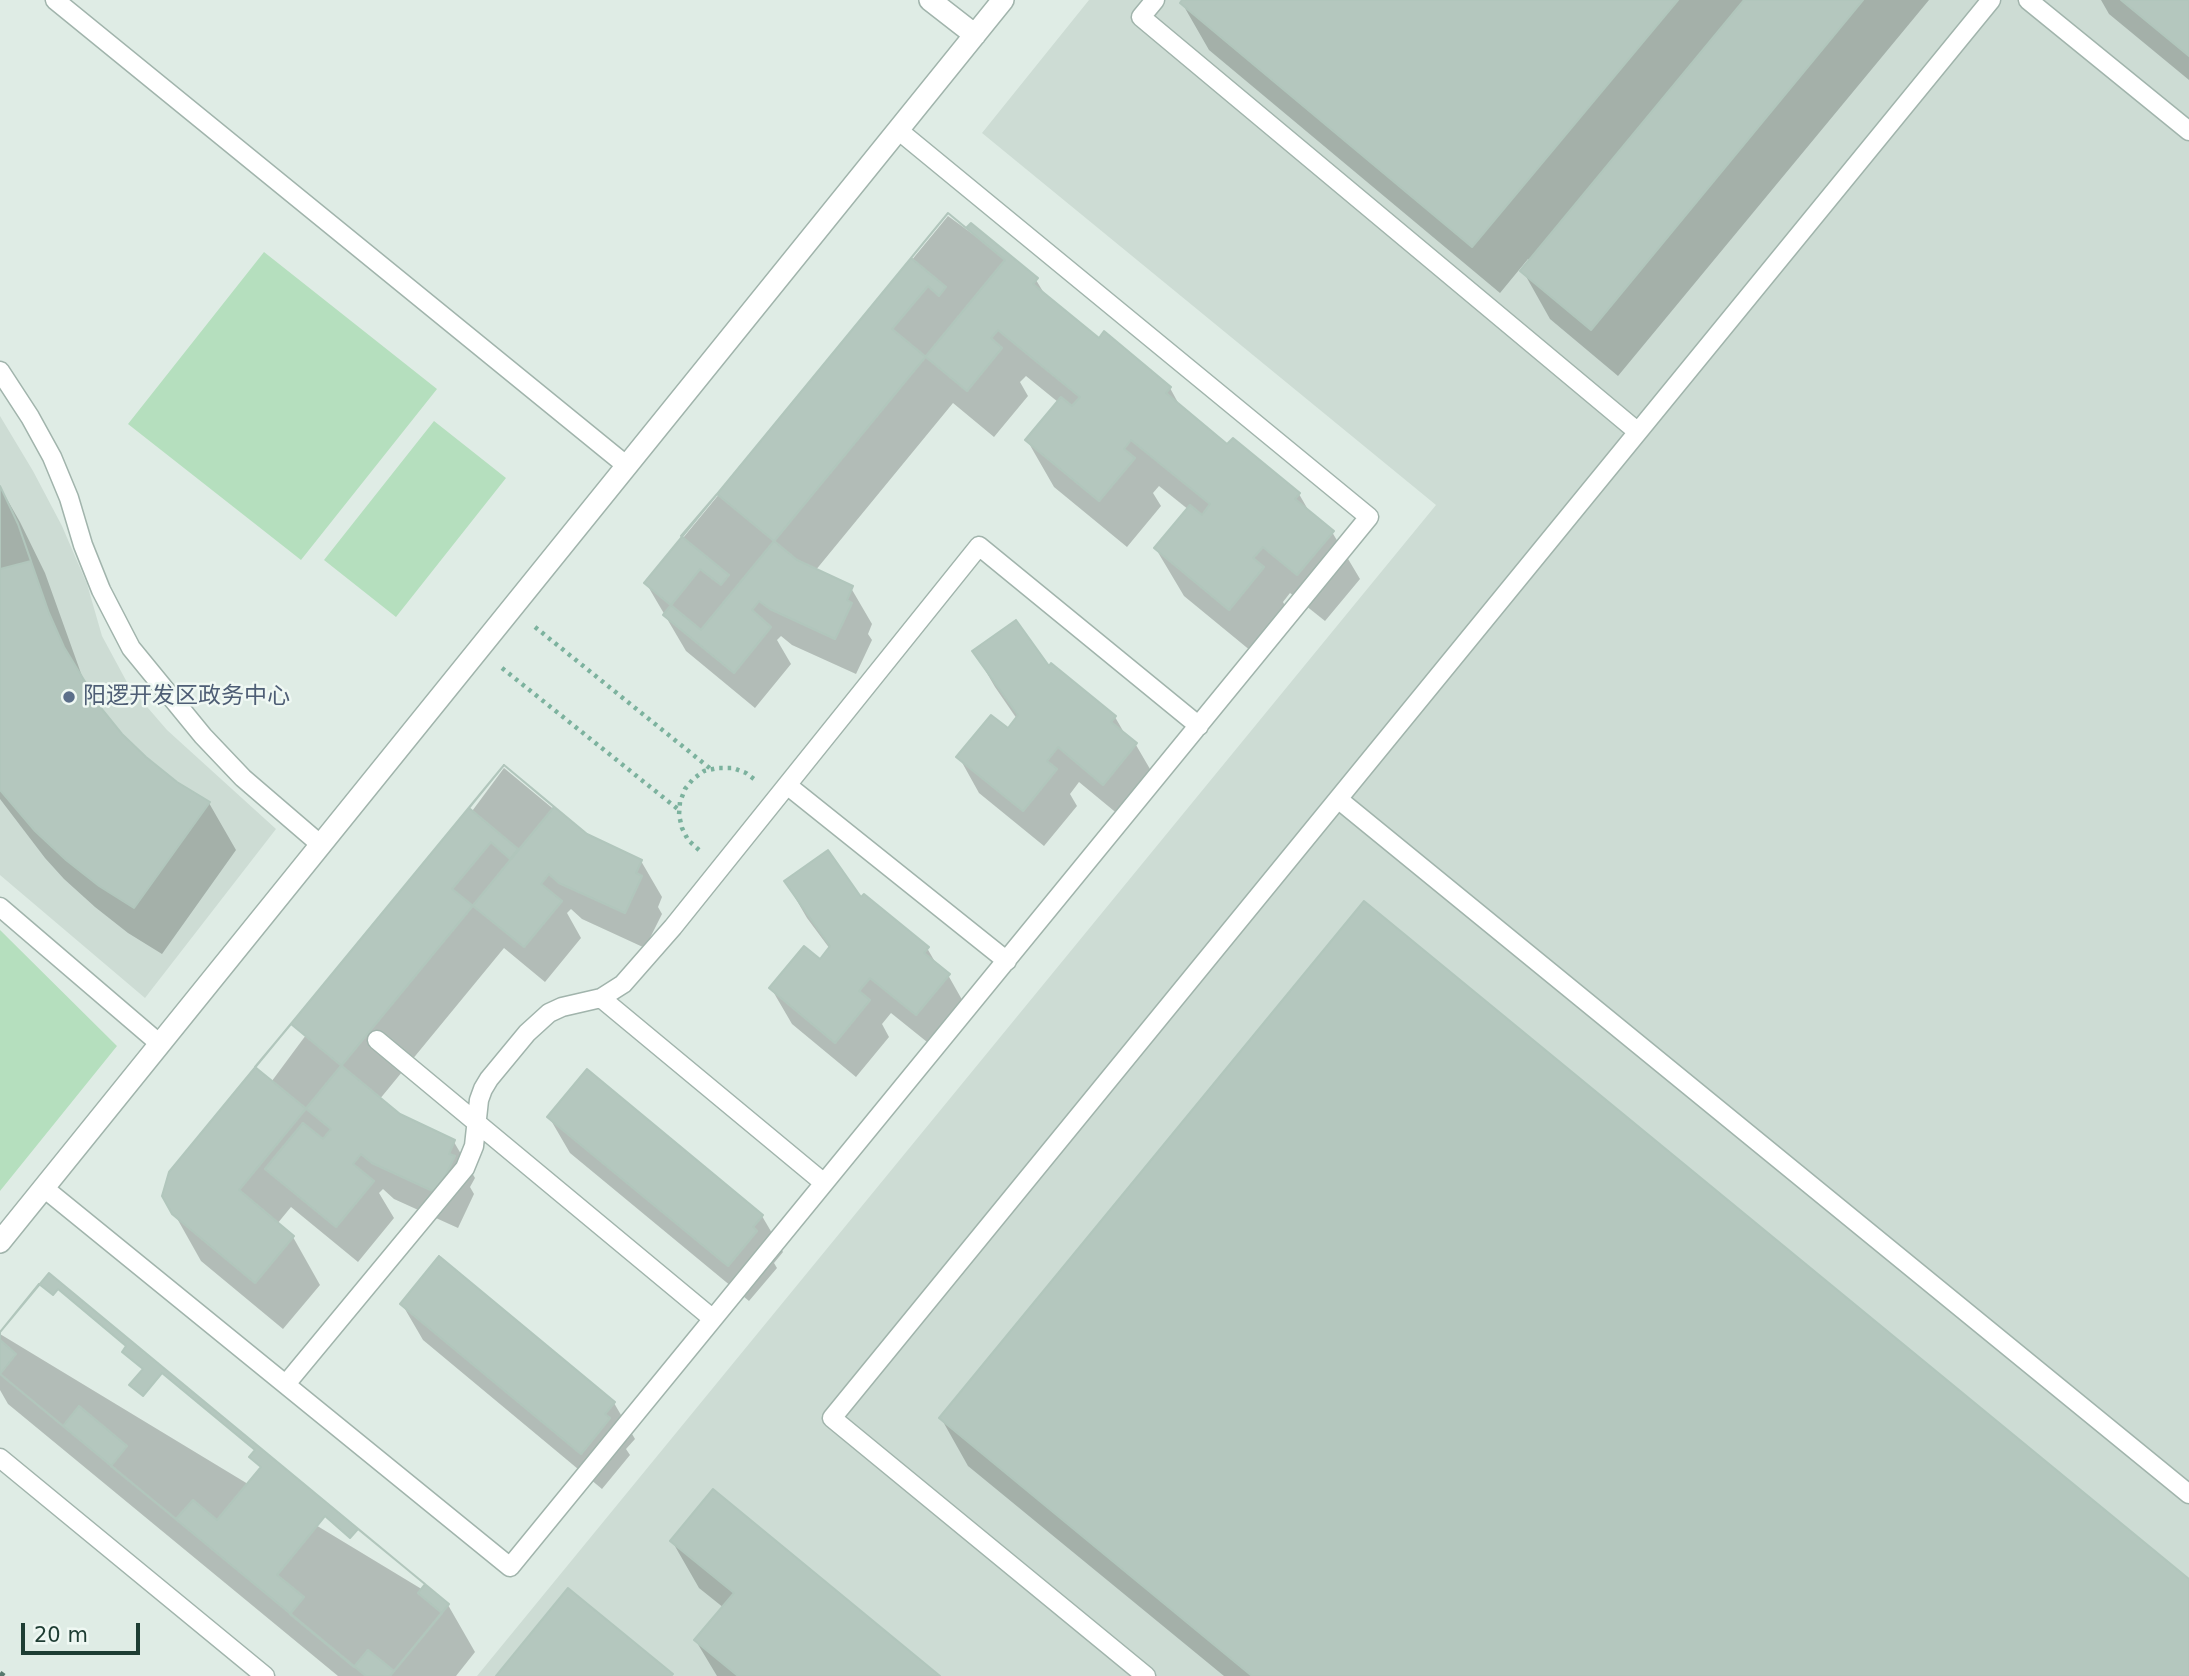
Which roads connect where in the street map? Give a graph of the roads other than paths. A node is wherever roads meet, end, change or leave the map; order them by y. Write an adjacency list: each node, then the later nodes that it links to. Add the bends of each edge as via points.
1 (55, 0): 12 (lane)
2 (930, 0): 7 (street)
3 (1003, 0): 7 (street)
4 (1155, 0): 11 (lane, via 1141,17)
5 (1991, 0): 11 (lane)
6 (2028, 0): 9 (lane)
7 (975, 36): 8 (street)
8 (898, 130): 12 (street); 13 (lane, via 1369,517)
9 (2189, 131)
10 (0, 370): 16 (lane, via 52,457 101,590 131,648 243,778)
11 (1638, 432): 15 (lane)
12 (627, 466): 16 (street)
13 (1199, 726): 14 (lane, via 978,546); 18 (lane)
14 (787, 785): 18 (lane); 19 (lane, via 673,927 623,984)
15 (1338, 799): 29 (lane); 31 (lane, via 832,1418)
16 (321, 845): 21 (street)
17 (0, 907): 21 (lane)
18 (1007, 961): 23 (lane)
19 (601, 998): 22 (lane, via 549,1013 527,1033 489,1079); 23 (lane)
20 (377, 1040): 22 (lane)
21 (160, 1044): 24 (street)
22 (477, 1123): 26 (lane); 27 (lane, via 465,1168)
23 (824, 1183): 26 (lane)
24 (44, 1188): 25 (street); 27 (lane)
25 (0, 1242)
26 (713, 1319): 27 (lane, via 510,1567)
27 (286, 1384)
28 (0, 1458): 30 (lane)
29 (2189, 1494)
30 (265, 1676)
31 (1146, 1676)

